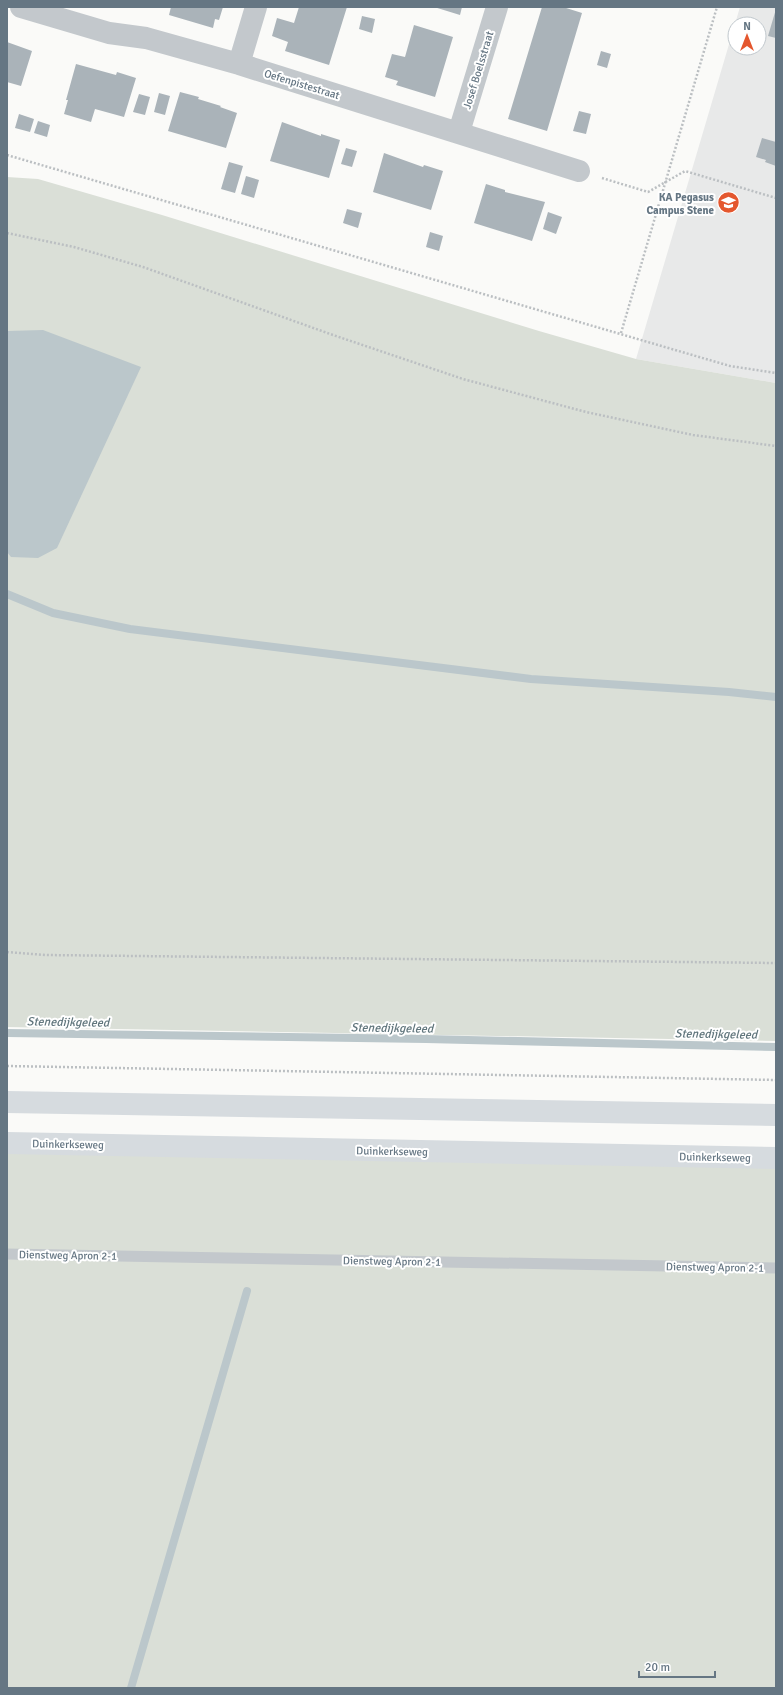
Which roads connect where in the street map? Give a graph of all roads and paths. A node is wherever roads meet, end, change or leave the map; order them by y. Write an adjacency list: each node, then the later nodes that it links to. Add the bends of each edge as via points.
1 (21, 7): 5 (street, Oefenpistestraat, via 109,33 146,38)
2 (256, 7): 5 (street)
3 (497, 7): 6 (street, Josef Boelsstraat)
4 (717, 7): 9 (path)
5 (239, 64): 6 (street, Oefenpistestraat)
6 (459, 132): 8 (street, Oefenpistestraat)
7 (7, 155): 12 (path)
8 (580, 171): 9 (path, via 648,192)
9 (667, 181): 10 (path, via 685,171); 12 (path)
10 (776, 198)
11 (7, 233): 14 (path, via 74,247 143,268 463,379 594,414 693,435)
12 (621, 333): 13 (path, via 730,366)
13 (776, 373)
14 (776, 446)
15 (7, 952): 16 (path, via 45,955)
16 (776, 963)
17 (7, 1066): 18 (path)
18 (776, 1080)
19 (7, 1102): 20 (main road)
20 (776, 1115)
21 (7, 1143): 22 (main road, Duinkerkseweg)
22 (776, 1158)
23 (7, 1254): 24 (lane, Dienstweg Apron 2-1)
24 (776, 1268)

